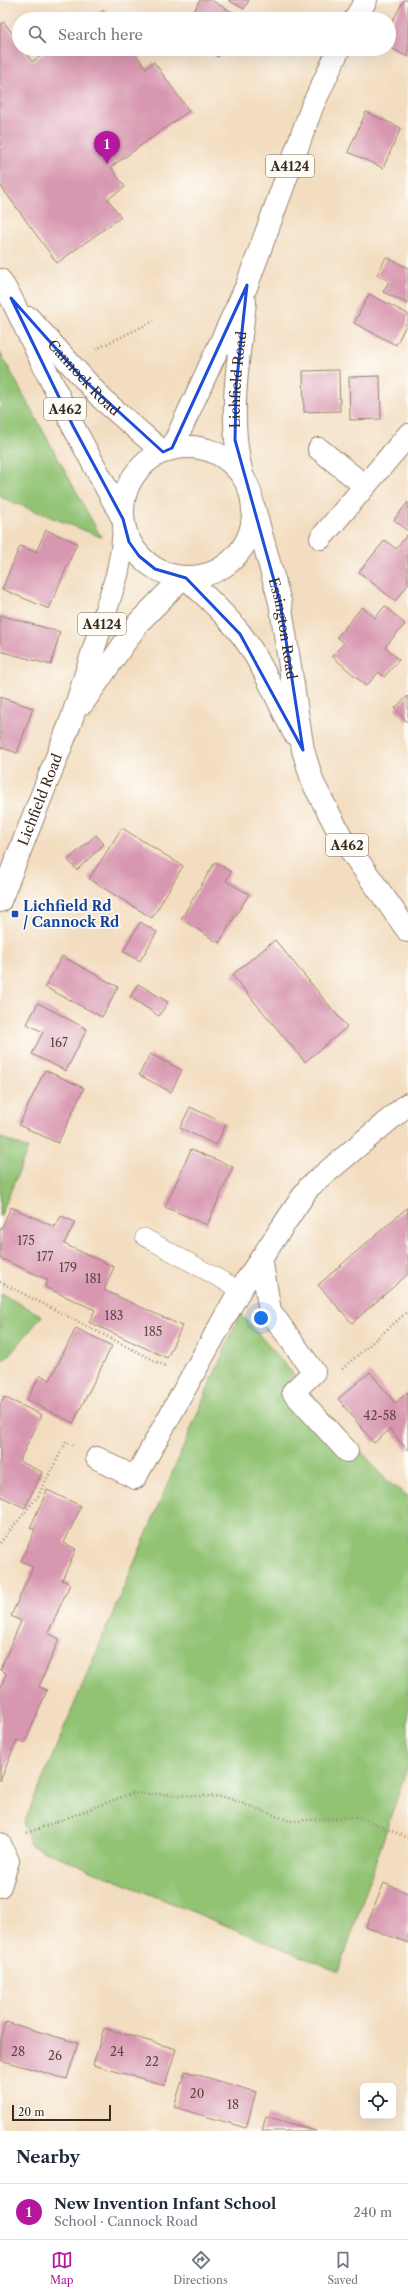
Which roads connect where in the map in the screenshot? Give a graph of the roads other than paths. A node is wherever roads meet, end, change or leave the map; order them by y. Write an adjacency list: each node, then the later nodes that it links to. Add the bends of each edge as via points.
1 (366, 0): 2 (main road)
2 (360, 12)
3 (336, 56): 4 (main road, Lichfield Road / A4124, via 312,107)
4 (248, 285): 8 (main road, Lichfield Road / A4124); 9 (main road, Lichfield Road / A4124, via 234,414 235,440)
5 (5, 289): 8 (main road, Cannock Road / A462, via 88,384); 12 (main road, Cannock Road / A462)
6 (408, 435): 10 (main road)
7 (319, 449): 10 (main road)
8 (167, 450): 9 (main road, via 197,446 208,449 226,458); 12 (main road, via 140,467 128,485 124,498)
9 (242, 474): 11 (main road, via 250,490)
10 (365, 486): 13 (main road)
11 (254, 508): 14 (main road, via 250,534 238,555 215,572); 16 (main road, Essington Road / A462, via 280,602)
12 (123, 522): 14 (main road, via 130,542 140,556 155,569); 15 (main road, Lichfield Road / A4124, via 122,550 117,575)
13 (321, 538)
14 (185, 578): 15 (main road, Lichfield Road / A4124, via 139,622); 16 (main road, Essington Road / A462, via 222,612 240,634 255,656)
15 (71, 720): 17 (main road, Lichfield Road / A4124)
16 (303, 750): 18 (main road, Essington Road / A462, via 313,783 327,813)
17 (0, 901)
18 (408, 931)
19 (408, 1104): 21 (main road, via 309,1187)
20 (144, 1237): 22 (lane)
21 (261, 1258): 22 (main road); 23 (main road, via 270,1311 314,1372 293,1392)
22 (240, 1290): 24 (main road, via 135,1478)
23 (347, 1451)
24 (97, 1458)
25 (0, 1844): 26 (main road, via 8,1861)
26 (0, 1886)

